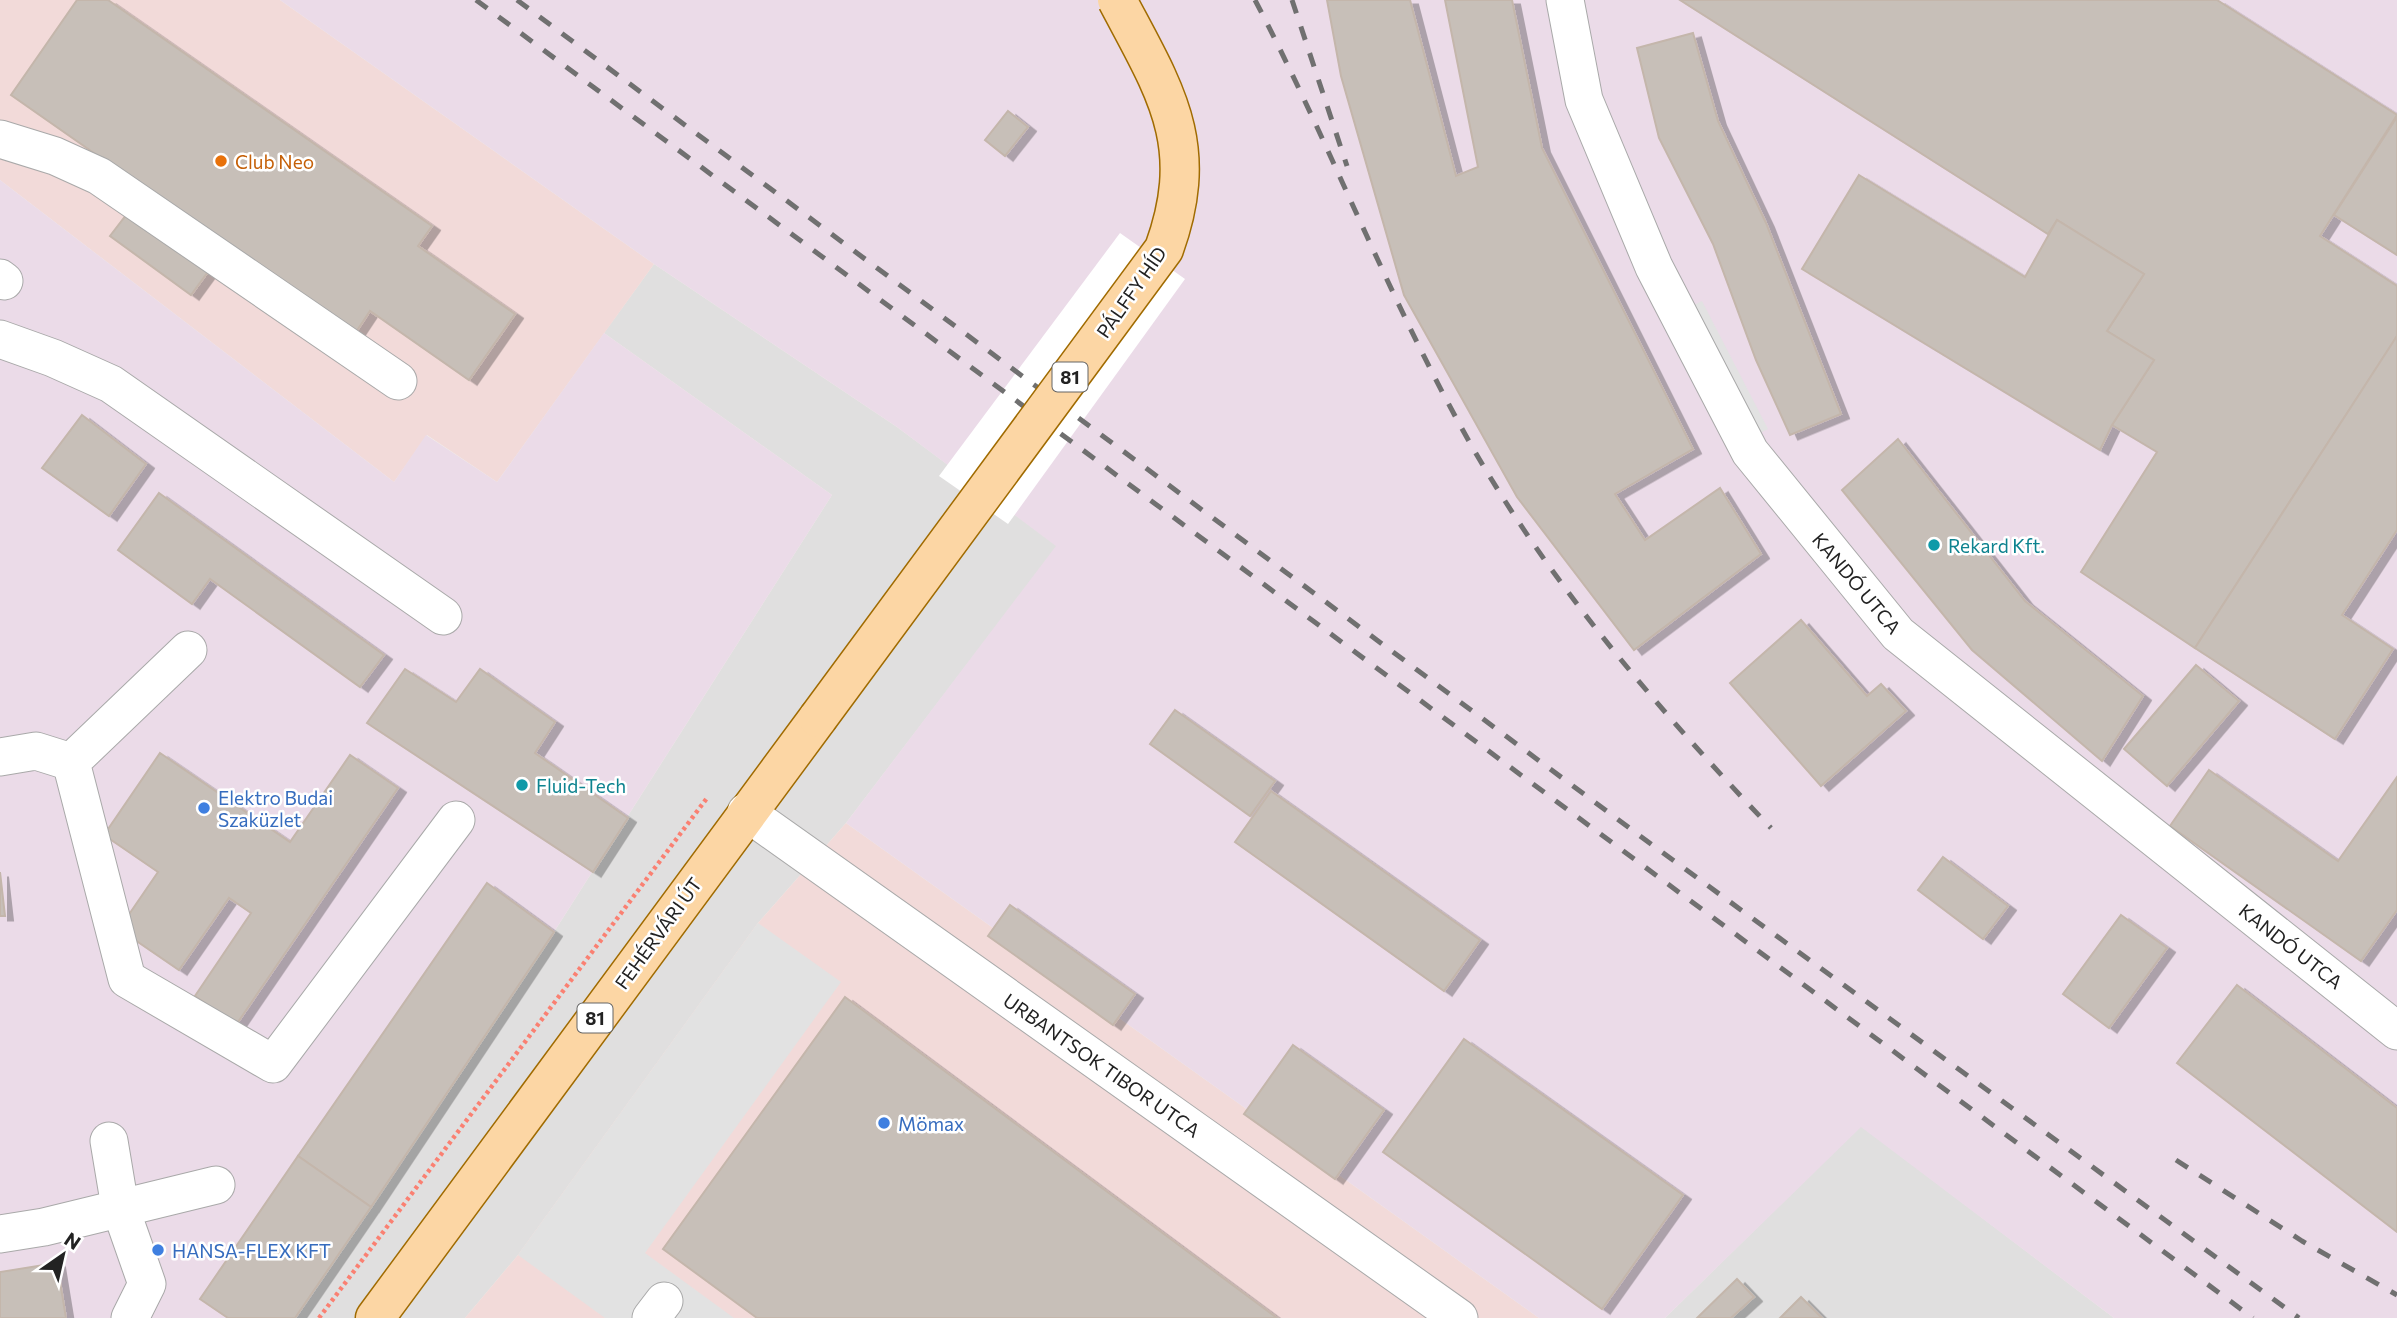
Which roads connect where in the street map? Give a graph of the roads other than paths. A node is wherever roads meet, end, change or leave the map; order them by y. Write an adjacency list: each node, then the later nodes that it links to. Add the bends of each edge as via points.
1 (1117, 0): 8 (main road, PÁLFFY HÍD / 81, bridge, via 1161,83 1177,130 1182,174 1164,249)
2 (1565, 0): 13 (street, KANDÓ UTCA, via 1590,113 1654,267 1750,452 1898,634)
3 (0, 139): 5 (street, via 99,176)
4 (0, 339): 6 (street, via 111,384)
5 (398, 381)
6 (443, 615)
7 (188, 650): 10 (street)
8 (818, 718): 11 (main road, FEHÉRVÁRI ÚT / 81)
9 (0, 757): 10 (street, via 36,751)
10 (71, 762): 12 (street, via 127,979 273,1064)
11 (746, 812): 19 (main road, FEHÉRVÁRI ÚT / 81); 20 (street, URBANTSOK TIBOR UTCA)
12 (456, 820)
13 (2396, 1027)
14 (109, 1142): 16 (street)
15 (216, 1185): 16 (street)
16 (120, 1207): 17 (street); 18 (street, via 147,1284)
17 (0, 1234)
18 (130, 1318)
19 (375, 1318)
20 (1459, 1318)

